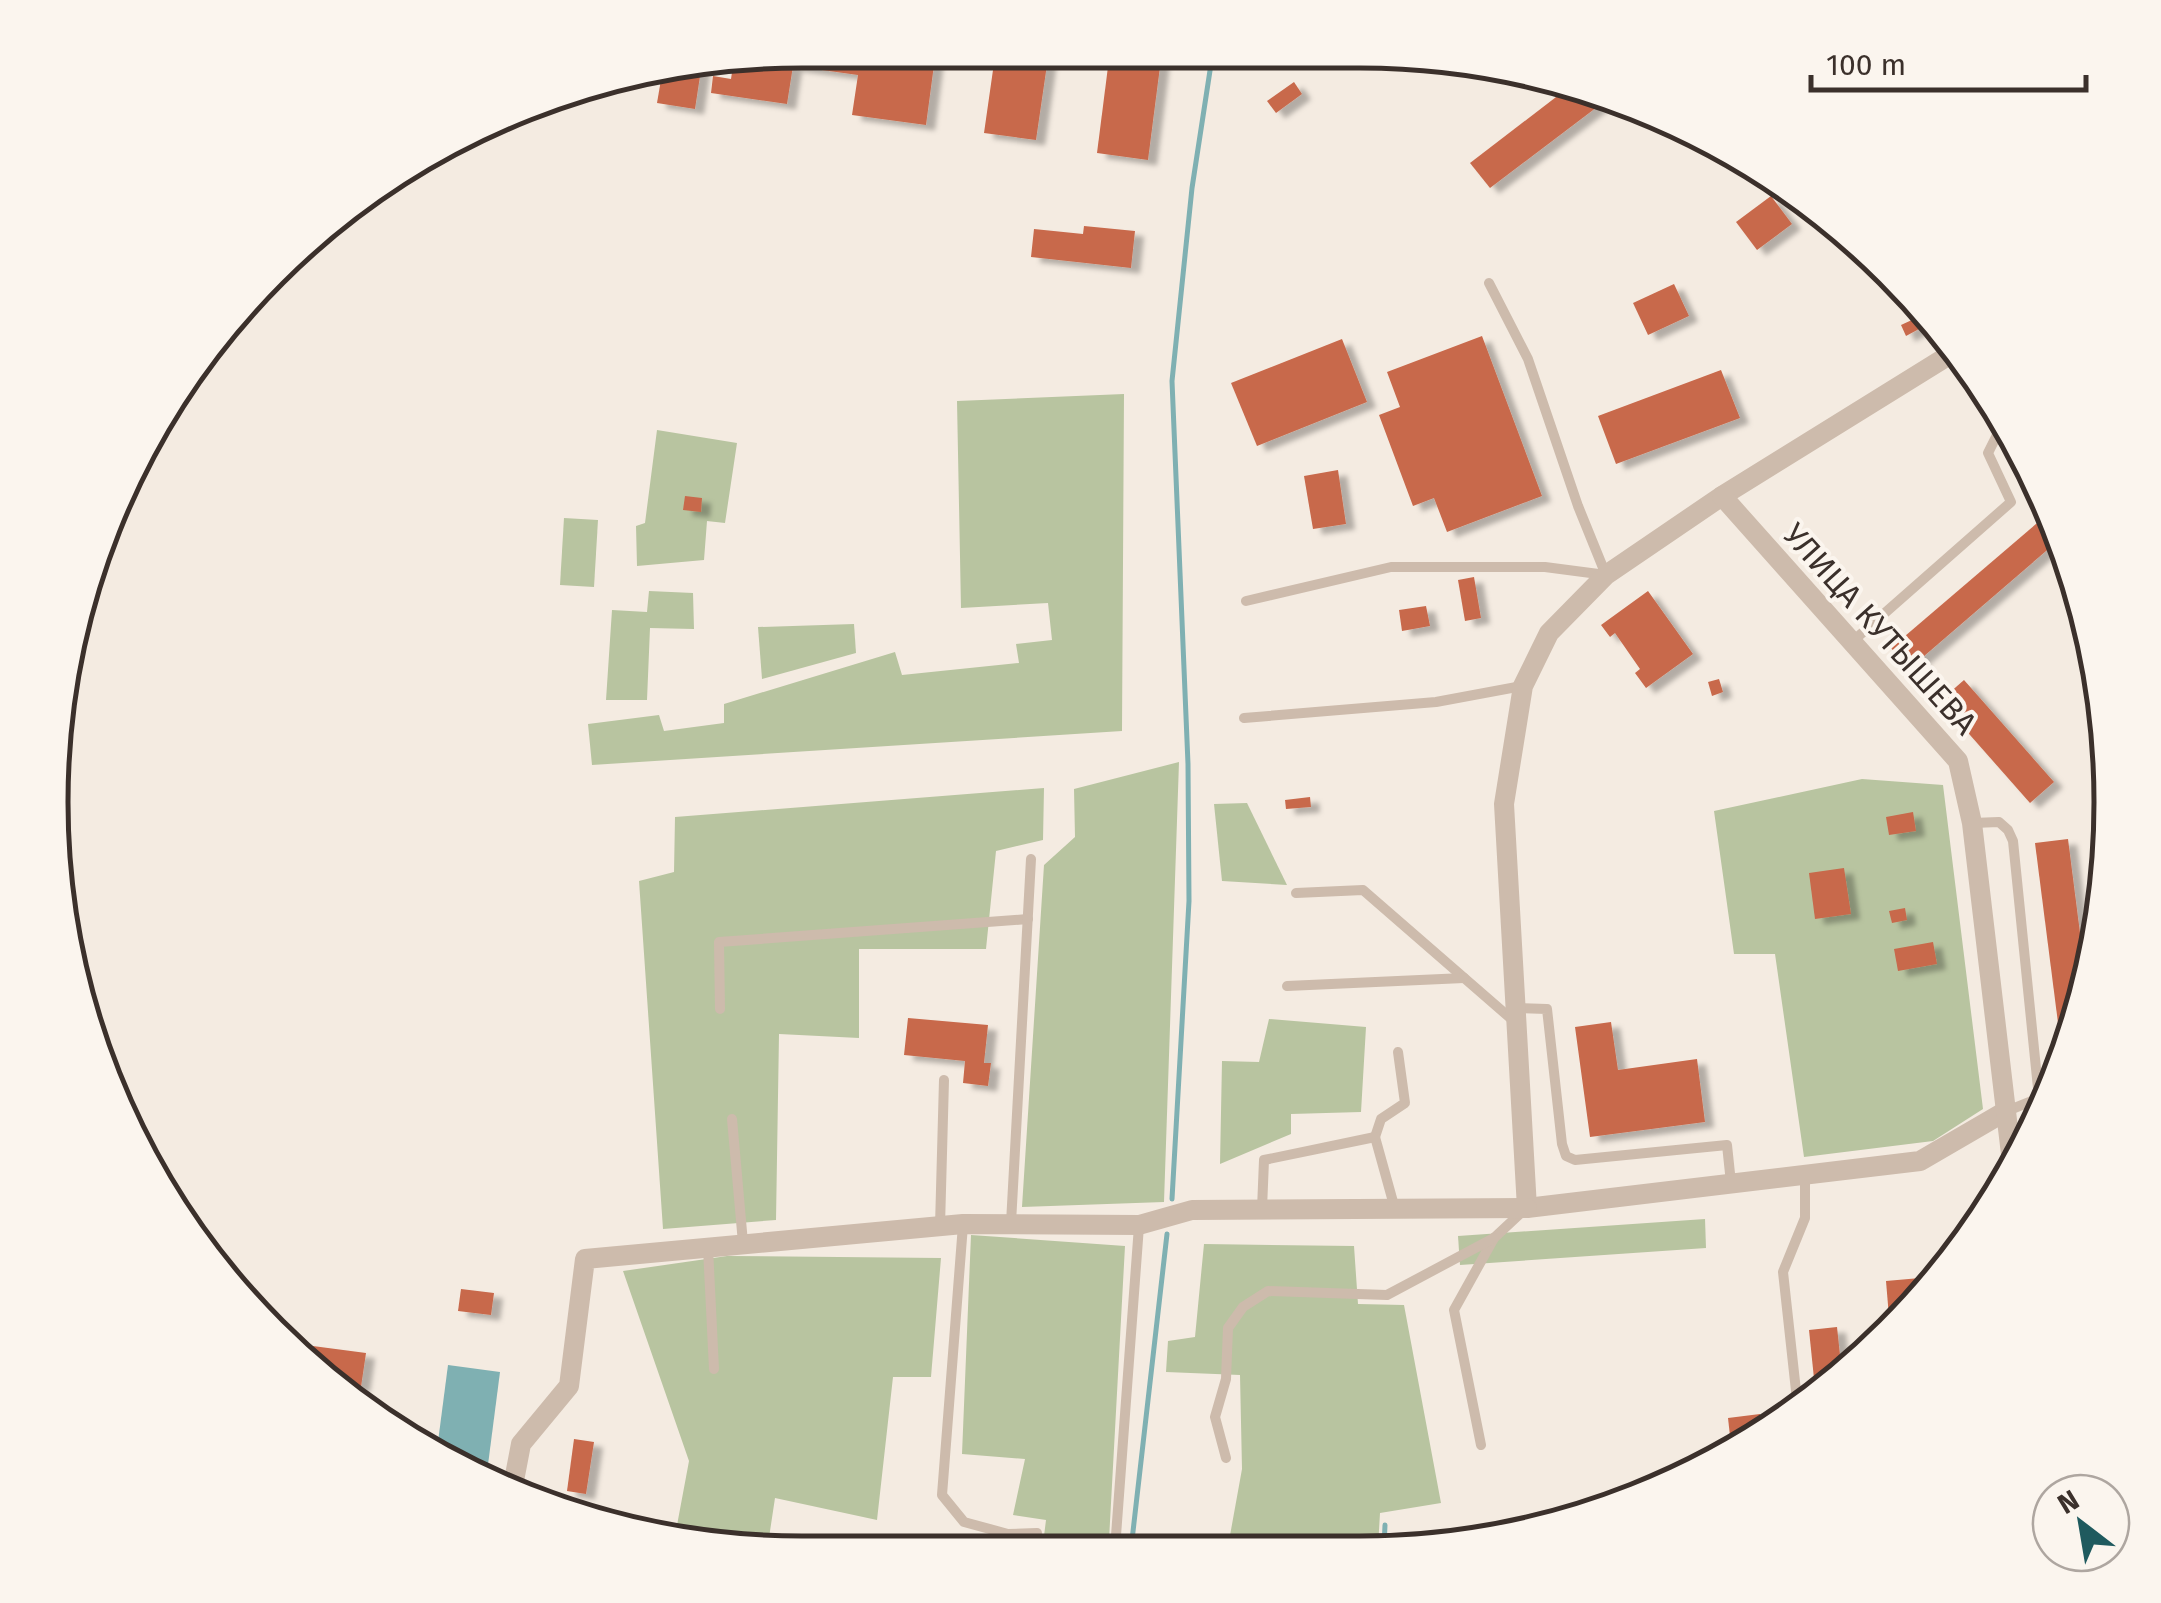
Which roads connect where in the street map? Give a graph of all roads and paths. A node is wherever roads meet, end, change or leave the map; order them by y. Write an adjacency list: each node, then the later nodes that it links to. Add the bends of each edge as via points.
1 (1489, 283): 5 (lane, via 1528,359)
2 (1944, 358): 4 (street)
3 (1996, 437): 7 (lane, via 1988,453 2011,502)
4 (1722, 496): 5 (street); 7 (street, УЛИЦА КУТЫШЕВА)
5 (1606, 575): 6 (lane, via 1545,567 1391,566); 8 (street, via 1549,633)
6 (1246, 601)
7 (1852, 641): 10 (street, УЛИЦА КУТЫШЕВА, via 1958,760)
8 (1523, 686): 9 (lane, via 1436,702); 17 (street, via 1504,804)
9 (1244, 718)
10 (1972, 823): 20 (lane, via 1999,822 2013,841); 22 (street, УЛИЦА КУТЫШЕВА)
11 (1031, 859): 13 (lane)
12 (1296, 892): 14 (lane, via 1362,890)
13 (1028, 918): 16 (lane, via 719,942); 32 (lane)
14 (1464, 978): 15 (lane); 17 (lane)
15 (1286, 986)
16 (720, 1010)
17 (1516, 1016): 27 (lane, via 1548,1009 1566,1156 1727,1145); 28 (street)
18 (1398, 1052): 24 (lane, via 1405,1104 1381,1119)
19 (944, 1080): 34 (lane)
20 (2037, 1083)
21 (2029, 1102): 22 (lane)
22 (2006, 1112): 25 (street, УЛИЦА КУТЫШЕВА); 26 (street, via 1920,1161)
23 (732, 1119): 36 (lane)
24 (1374, 1137): 29 (lane); 30 (lane, via 1264,1160)
25 (2010, 1142)
26 (1806, 1174): 27 (street); 39 (lane, via 1804,1218 1783,1272)
27 (1731, 1184): 28 (street)
28 (1526, 1208): 29 (street); 35 (lane)
29 (1395, 1209): 30 (street)
30 (1262, 1210): 33 (street, via 1192,1210)
31 (964, 1224): 32 (street); 34 (street); 43 (lane, via 942,1495 964,1522 1008,1534)
32 (1010, 1224): 33 (street)
33 (1140, 1225): 44 (lane)
34 (940, 1228): 36 (street)
35 (1494, 1238): 40 (lane, via 1454,1310); 41 (lane, via 1386,1294 1268,1291 1243,1308 1228,1328 1226,1379 1215,1417)
36 (743, 1243): 37 (street)
37 (708, 1246): 38 (lane); 42 (street, via 585,1259 569,1386 522,1444)
38 (714, 1370)
39 (1796, 1391)
40 (1481, 1444)
41 (1226, 1458)
42 (515, 1477)
43 (1037, 1533)
44 (1115, 1536)

